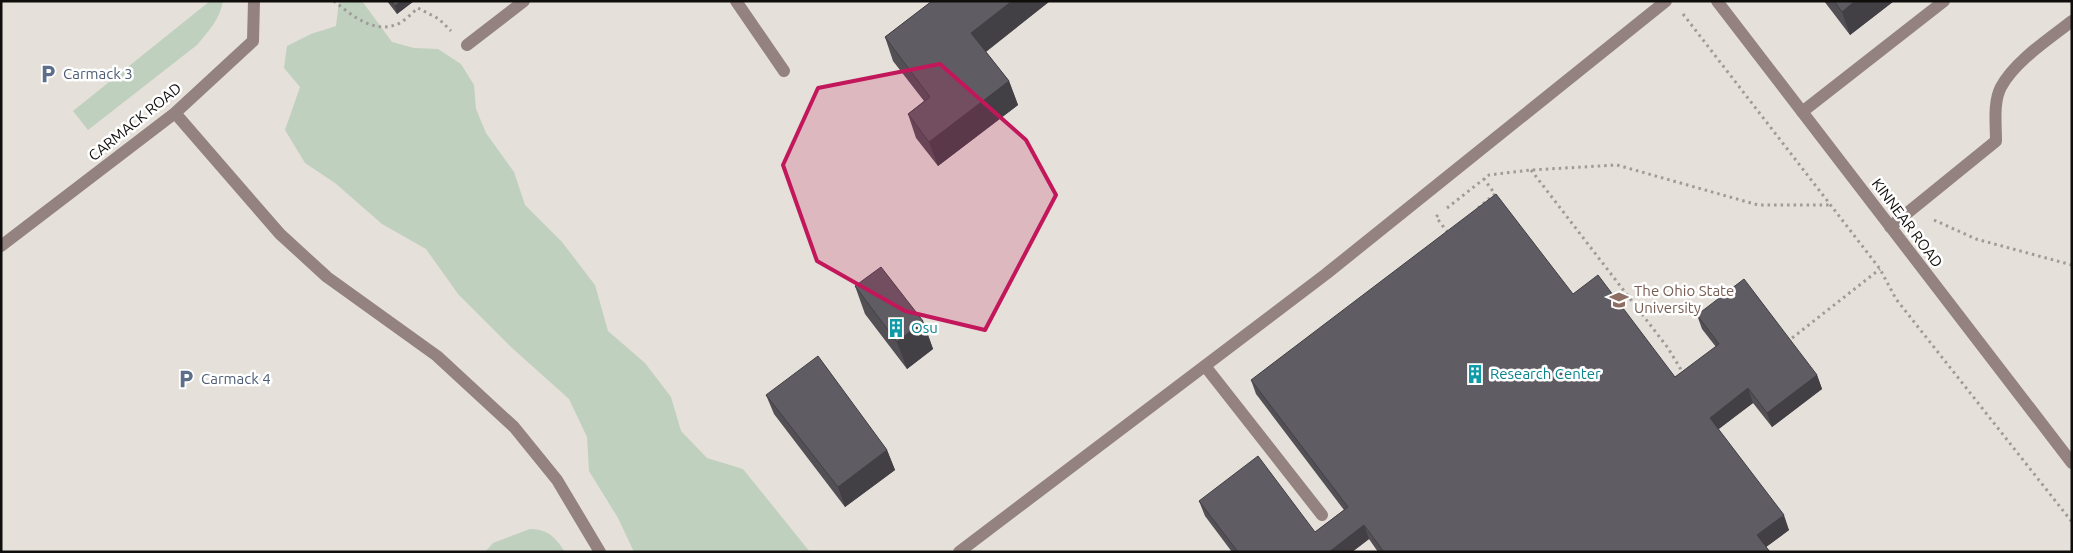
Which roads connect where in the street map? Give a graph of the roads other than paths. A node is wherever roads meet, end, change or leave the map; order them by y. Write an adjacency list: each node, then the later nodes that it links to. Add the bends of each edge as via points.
1 (254, 1): 11 (street, CARMACK ROAD, via 253,41)
2 (524, 1): 8 (street)
3 (736, 1): 9 (street)
4 (1666, 1): 14 (street, via 1333,268)
5 (1717, 1): 10 (street, KINNEAR ROAD)
6 (1944, 1): 10 (street)
7 (2072, 21): 12 (street, via 2026,58 2001,88 1996,111 1996,141)
8 (467, 45)
9 (784, 71)
10 (1802, 112): 12 (street, KINNEAR ROAD)
11 (175, 113): 13 (street, CARMACK ROAD); 17 (street, via 238,188 327,277 437,356 514,427 557,480)
12 (1890, 227): 15 (street, KINNEAR ROAD)
13 (1, 246)
14 (1205, 366): 16 (street); 18 (street)
15 (2072, 463)
16 (1322, 515)
17 (600, 552)
18 (959, 552)

